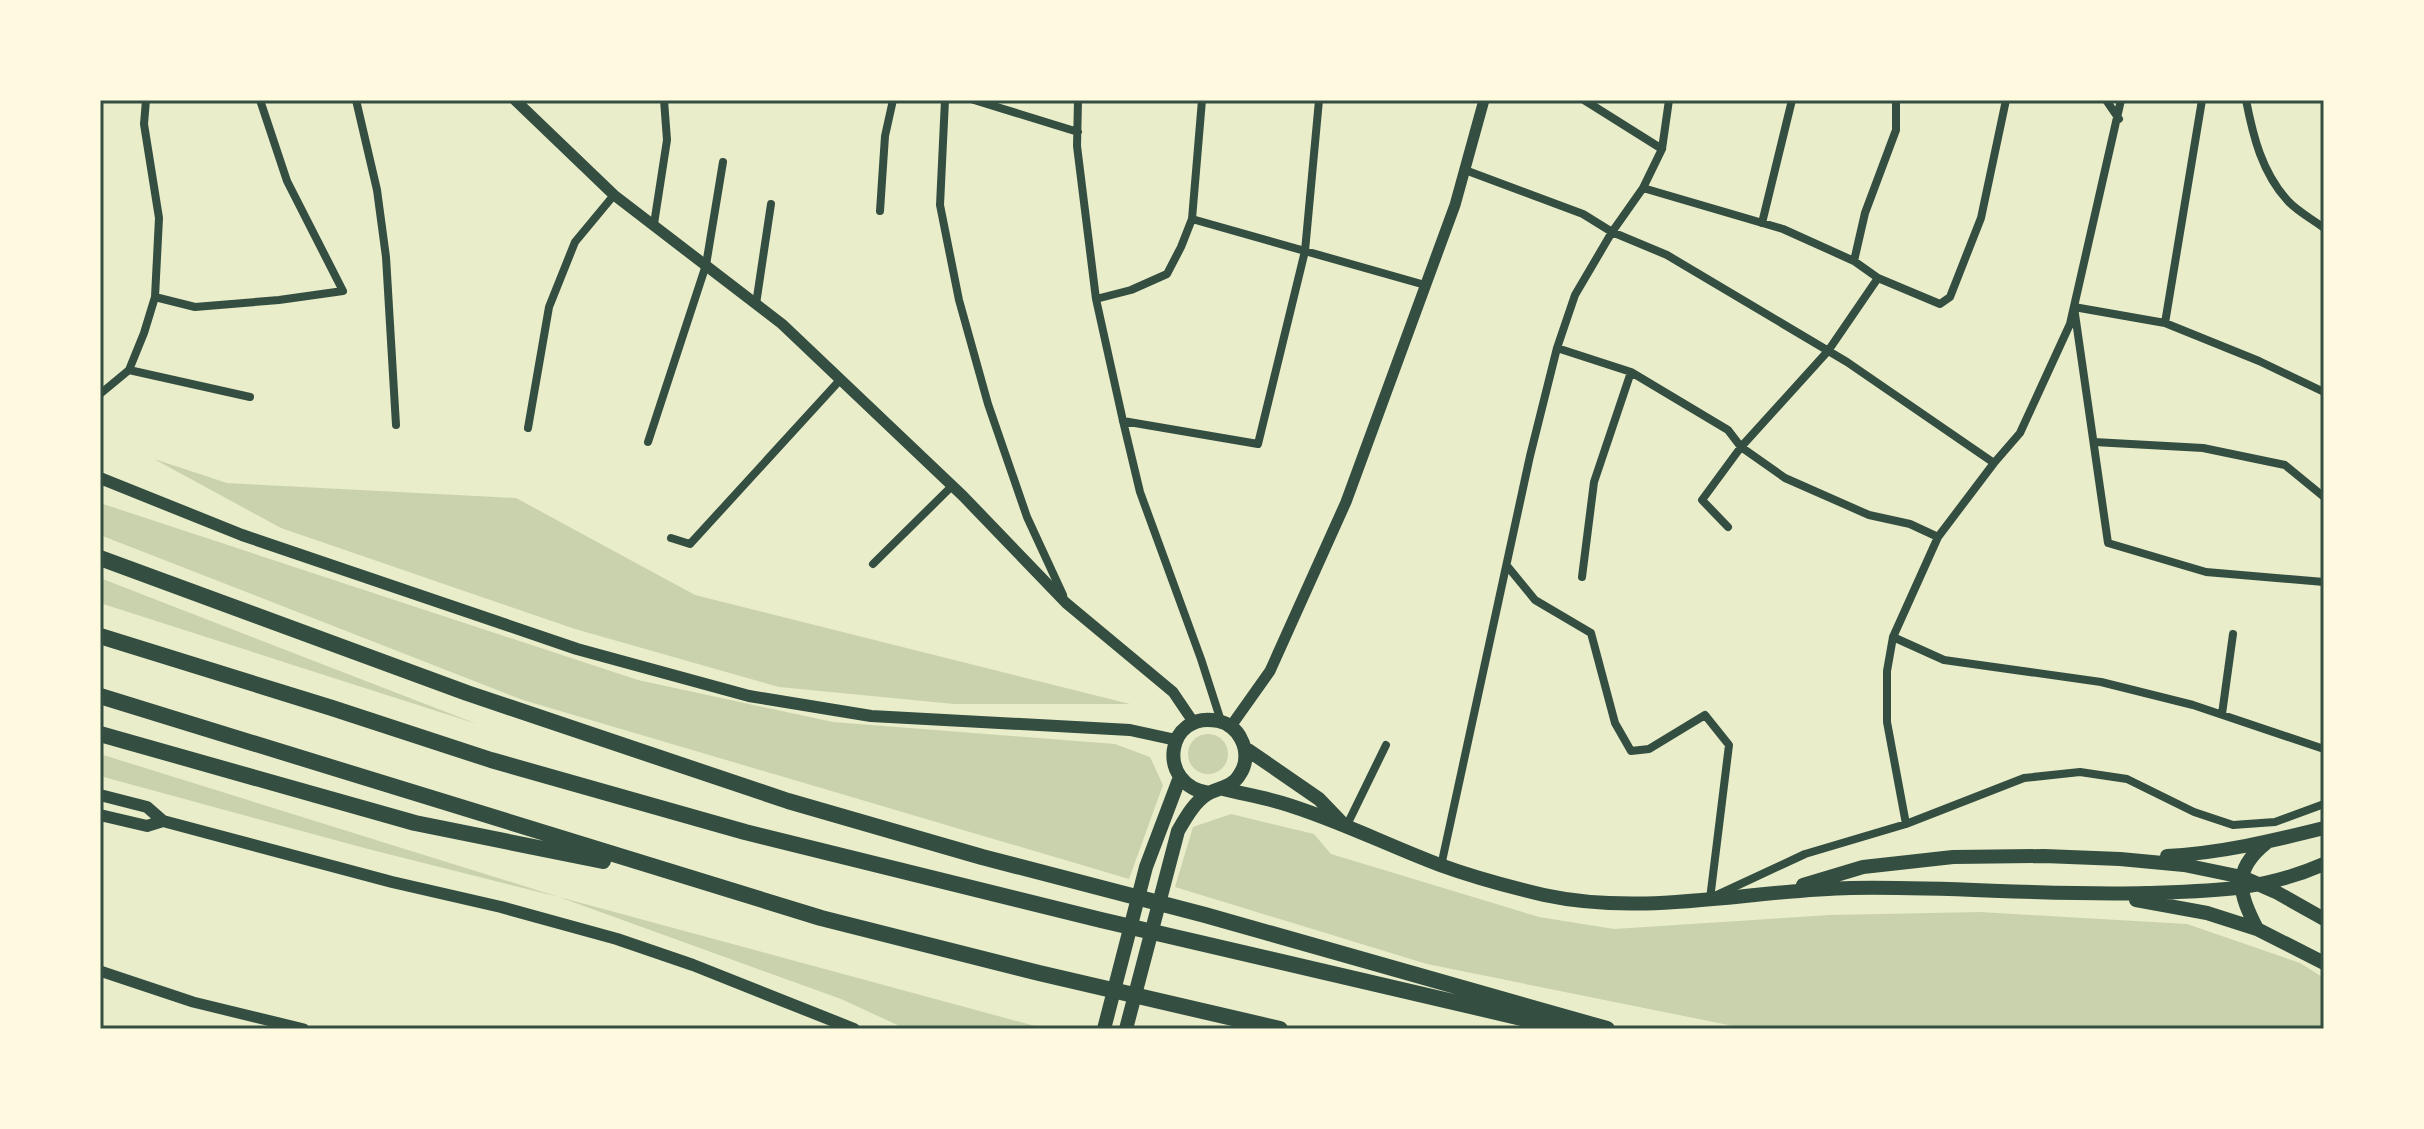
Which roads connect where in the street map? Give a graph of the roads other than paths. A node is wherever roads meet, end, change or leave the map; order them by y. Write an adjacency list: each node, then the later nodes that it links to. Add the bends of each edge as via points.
1 (146, 100): 41 (street, via 144,124 159,218)
2 (260, 100): 41 (street, via 287,181 343,291 195,307)
3 (356, 100): 55 (street, via 386,257)
4 (515, 100): 28 (street)
5 (664, 100): 33 (street, via 667,140)
6 (893, 100): 30 (street)
7 (945, 100): 72 (street, via 940,205 959,300 1022,503)
8 (974, 100): 23 (street)
9 (1078, 100): 23 (street)
10 (1202, 100): 31 (street)
11 (1319, 100): 36 (street)
12 (1484, 100): 26 (street)
13 (1584, 100): 24 (street)
14 (1669, 100): 24 (street)
15 (1792, 100): 32 (street)
16 (1896, 100): 37 (street, via 1896,130 1865,213)
17 (2006, 100): 39 (street, via 1981,218 1950,297 1940,304)
18 (2106, 100): 22 (street)
19 (2121, 100): 22 (street)
20 (2202, 100): 45 (street)
21 (2246, 100): 34 (street, via 2270,177 2289,202)
22 (2119, 119): 44 (street)
23 (1078, 132): 42 (street)
24 (1662, 149): 27 (street)
25 (723, 162): 38 (street)
26 (1465, 170): 35 (street, via 1583,214); 40 (street)
27 (1643, 188): 32 (street); 35 (street)
28 (614, 195): 33 (street); 56 (street, via 575,242 549,307)
29 (771, 204): 43 (street)
30 (880, 211)
31 (1192, 219): 36 (street); 42 (street, via 1167,274)
32 (1762, 223): 37 (street)
33 (654, 224): 38 (street)
34 (2324, 228)
35 (1612, 232): 46 (street, via 1575,295); 47 (street, via 1667,255)
36 (1305, 251): 40 (street); 54 (street, via 1258,444)
37 (1854, 261): 39 (street)
38 (706, 265): 43 (street); 57 (street)
39 (1878, 278): 47 (street)
40 (1425, 285): 79 (street, via 1340,516 1270,671)
41 (155, 297): 48 (street)
42 (1096, 299): 54 (street)
43 (756, 304): 50 (street)
44 (2074, 307): 45 (street); 58 (street); 60 (street, via 2020,433)
45 (2165, 323): 51 (street)
46 (1557, 348): 49 (street); 69 (street)
47 (1828, 351): 59 (street); 60 (street)
48 (129, 370): 52 (street); 53 (street)
49 (1631, 372): 59 (street, via 1728,430); 70 (street, via 1594,482)
50 (840, 380): 62 (street); 66 (street, via 690,544)
51 (2324, 392)
52 (100, 394)
53 (250, 397)
54 (1123, 421): 79 (street, via 1140,492)
55 (396, 425)
56 (528, 428)
57 (648, 442)
58 (2094, 442): 63 (street, via 2203,448 2285,465); 71 (street, via 2108,543 2206,572)
59 (1741, 447): 64 (street, via 1702,500); 65 (street, via 1785,478 1869,515)
60 (1994, 463): 65 (street)
61 (100, 478): 82 (main road, via 242,535 577,649 749,696 871,716 1130,730)
62 (952, 486): 68 (street); 72 (street)
63 (2324, 497)
64 (1728, 527)
65 (1938, 537): 75 (street)
66 (671, 538)
67 (100, 558): 117 (highway, via 438,683 788,801)
68 (873, 564)
69 (1508, 567): 98 (street); 104 (street, via 1535,600 1591,633 1615,723 1631,751 1649,749 1705,715 1729,745)
70 (1582, 577)
71 (2324, 582)
72 (1066, 603): 78 (street, via 1173,692)
73 (2233, 634): 77 (street)
74 (100, 636): 116 (highway, via 491,760 745,832)
75 (1893, 637): 77 (street, via 1944,660 2101,682); 92 (street, via 1887,722)
76 (100, 696): 99 (highway)
77 (2222, 714): 85 (street)
78 (1194, 723): 79 (main road, via 1206,719); 82 (main road)
79 (1226, 724): 84 (main road)
80 (100, 734): 99 (highway, via 415,823)
81 (2324, 737): 85 (street)
82 (1176, 740): 86 (main road, via 1173,759)
83 (1386, 745): 93 (street)
84 (1245, 748): 87 (main road, via 1241,773); 93 (main road, via 1319,799)
85 (2323, 749)
86 (1180, 777): 87 (main road, via 1199,792); 112 (main road, via 1146,867)
87 (1216, 791): 93 (main road, via 1282,803); 113 (main road, via 1192,808 1178,831)
88 (100, 795): 91 (main road, via 147,807)
89 (2324, 804): 92 (street, via 2275,822 2233,825 2127,779 2080,772 2024,778)
90 (100, 815): 91 (main road, via 147,826)
91 (163, 821): 111 (main road, via 617,939)
92 (1906, 824): 104 (street, via 1805,854)
93 (1346, 827): 98 (main road)
94 (2324, 828): 95 (main road)
95 (2266, 843): 96 (main road); 100 (main road, via 2253,853)
96 (2120, 859): 100 (main road, via 2184,865); 102 (main road, via 1953,857 1863,867)
97 (2324, 864): 101 (main road)
98 (1441, 866): 104 (main road, via 1544,895 1597,903)
99 (691, 879): 109 (highway)
100 (2241, 883): 101 (main road); 103 (main road); 106 (main road)
101 (2260, 885): 105 (main road)
102 (1780, 892): 103 (main road, via 1852,888); 104 (main road)
103 (2110, 894): 106 (main road)
104 (1710, 899)
105 (2324, 919)
106 (2257, 929): 107 (main road)
107 (2324, 963)
108 (100, 971): 110 (street, via 193,1002)
109 (1039, 973): 114 (highway); 115 (highway)
110 (304, 1029)
111 (854, 1029)
112 (1104, 1029)
113 (1126, 1029)
114 (1231, 1029)
115 (1280, 1029)
116 (1571, 1029)
117 (1607, 1029)

